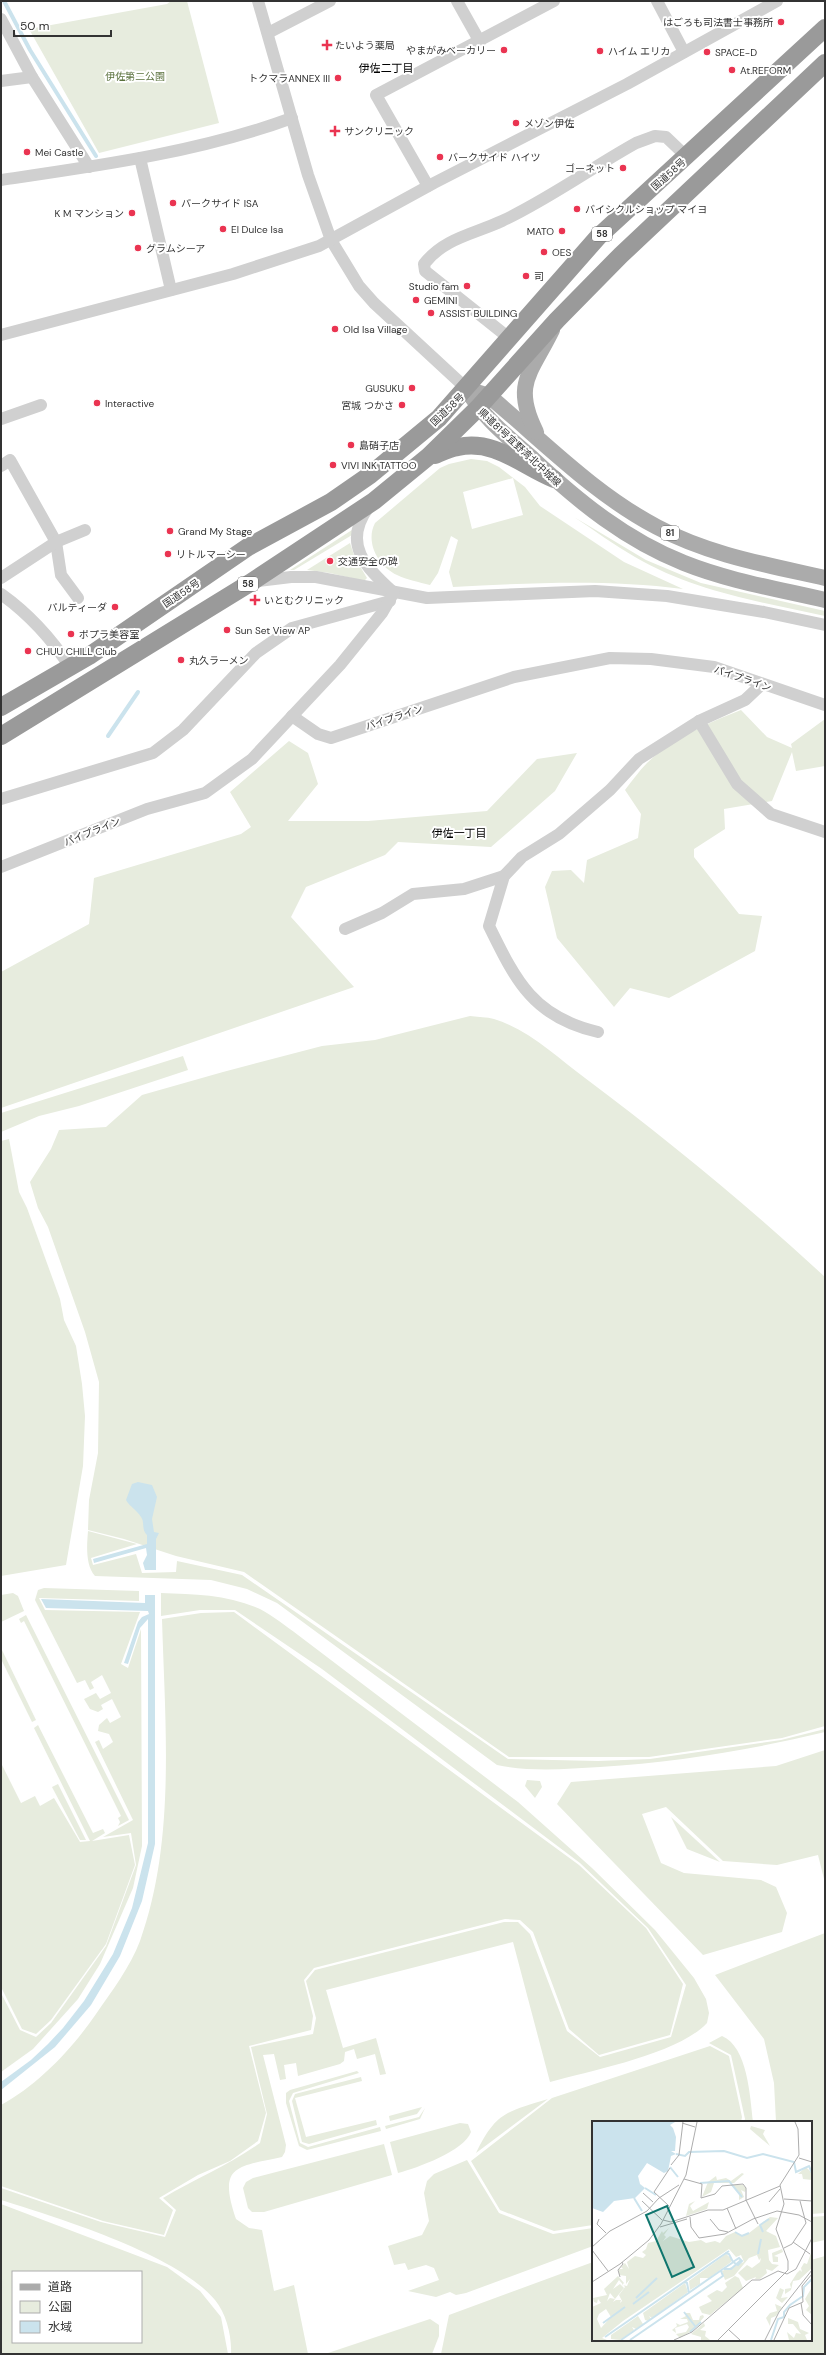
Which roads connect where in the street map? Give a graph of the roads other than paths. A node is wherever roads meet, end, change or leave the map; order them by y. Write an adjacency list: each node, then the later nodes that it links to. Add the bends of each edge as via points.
1 (258, 1): 9 (street)
2 (330, 1): 9 (street)
3 (457, 1): 10 (street)
4 (554, 1): 10 (street)
5 (657, 1): 11 (street)
6 (776, 1): 11 (street)
7 (1, 19): 13 (street)
8 (825, 28): 16 (highway, 国道58号 / 58)
9 (268, 33): 15 (street)
10 (480, 42): 20 (street, via 376,95)
11 (684, 52): 20 (street)
12 (825, 63): 23 (highway, 58, via 621,255)
13 (32, 77): 14 (street); 18 (street)
14 (1, 81)
15 (292, 118): 17 (street, via 267,127); 21 (street)
16 (687, 157): 25 (highway, 国道58号 / 58, via 598,237); 25 (street, via 666,137 655,136 636,144 502,221 460,236 428,258 424,264 426,271)
17 (140, 158): 18 (street); 22 (street)
18 (89, 167): 19 (street)
19 (1, 180)
20 (428, 186): 21 (street)
21 (332, 240): 22 (street, via 280,259); 26 (street, via 359,286 374,303)
22 (172, 290): 24 (street)
23 (557, 320): 27 (highway, 58); 30 (main road, via 525,384 525,407)
24 (1, 335)
25 (509, 338): 26 (highway, 国道58号 / 58)
26 (467, 389): 27 (main road, 県道81号宜野湾北中城線 / 81); 45 (highway, 国道58号 / 58, via 439,418 370,475 314,513 248,547)
27 (484, 402): 30 (main road, 県道81号宜野湾北中城線 / 81); 31 (highway, 58); 33 (main road, 県道81号宜野湾北中城線 / 81)
28 (41, 405): 29 (street)
29 (1, 419)
30 (539, 438): 38 (main road, 県道81号宜野湾北中城線 / 81, via 617,503 658,528 714,552)
31 (428, 457): 33 (highway, via 457,447 489,447 510,455 535,471); 34 (highway, 58)
32 (1, 466): 36 (street, via 10,460)
33 (554, 479): 43 (main road, 県道81号宜野湾北中城線 / 81, via 607,522 645,545 683,563 729,578)
34 (374, 501): 39 (highway, 58); 41 (street, via 361,519 357,540 370,569)
35 (85, 530): 36 (street)
36 (56, 542): 37 (street); 42 (street, via 61,575)
37 (1, 578)
38 (825, 578)
39 (250, 583): 41 (street, via 302,576 330,579); 51 (highway, 58)
40 (1, 594): 45 (street, via 28,615 52,641)
41 (392, 596): 44 (street, via 440,599 595,591 667,596); 49 (street, via 340,665); 52 (street, via 292,628 256,653 183,730 153,753)
42 (78, 598)
43 (825, 600)
44 (825, 625)
45 (70, 667): 48 (highway, 国道58号 / 58)
46 (761, 685): 47 (street, パイプライン); 49 (street, パイプライン, via 714,667 651,659 610,658 514,677 331,738 318,734); 50 (street, via 745,700)
47 (825, 706)
48 (1, 707)
49 (292, 716): 54 (street, パイプライン, via 252,759 205,793 147,809)
50 (698, 721): 53 (street, via 737,784 771,814); 55 (street, via 639,759 610,790 559,834 522,857)
51 (1, 736)
52 (1, 799)
53 (825, 832)
54 (1, 867)
55 (504, 876): 56 (street, via 464,889 413,894 382,913); 57 (street, via 489,926 513,975 534,1000 555,1016)
56 (345, 929)
57 (598, 1032)

